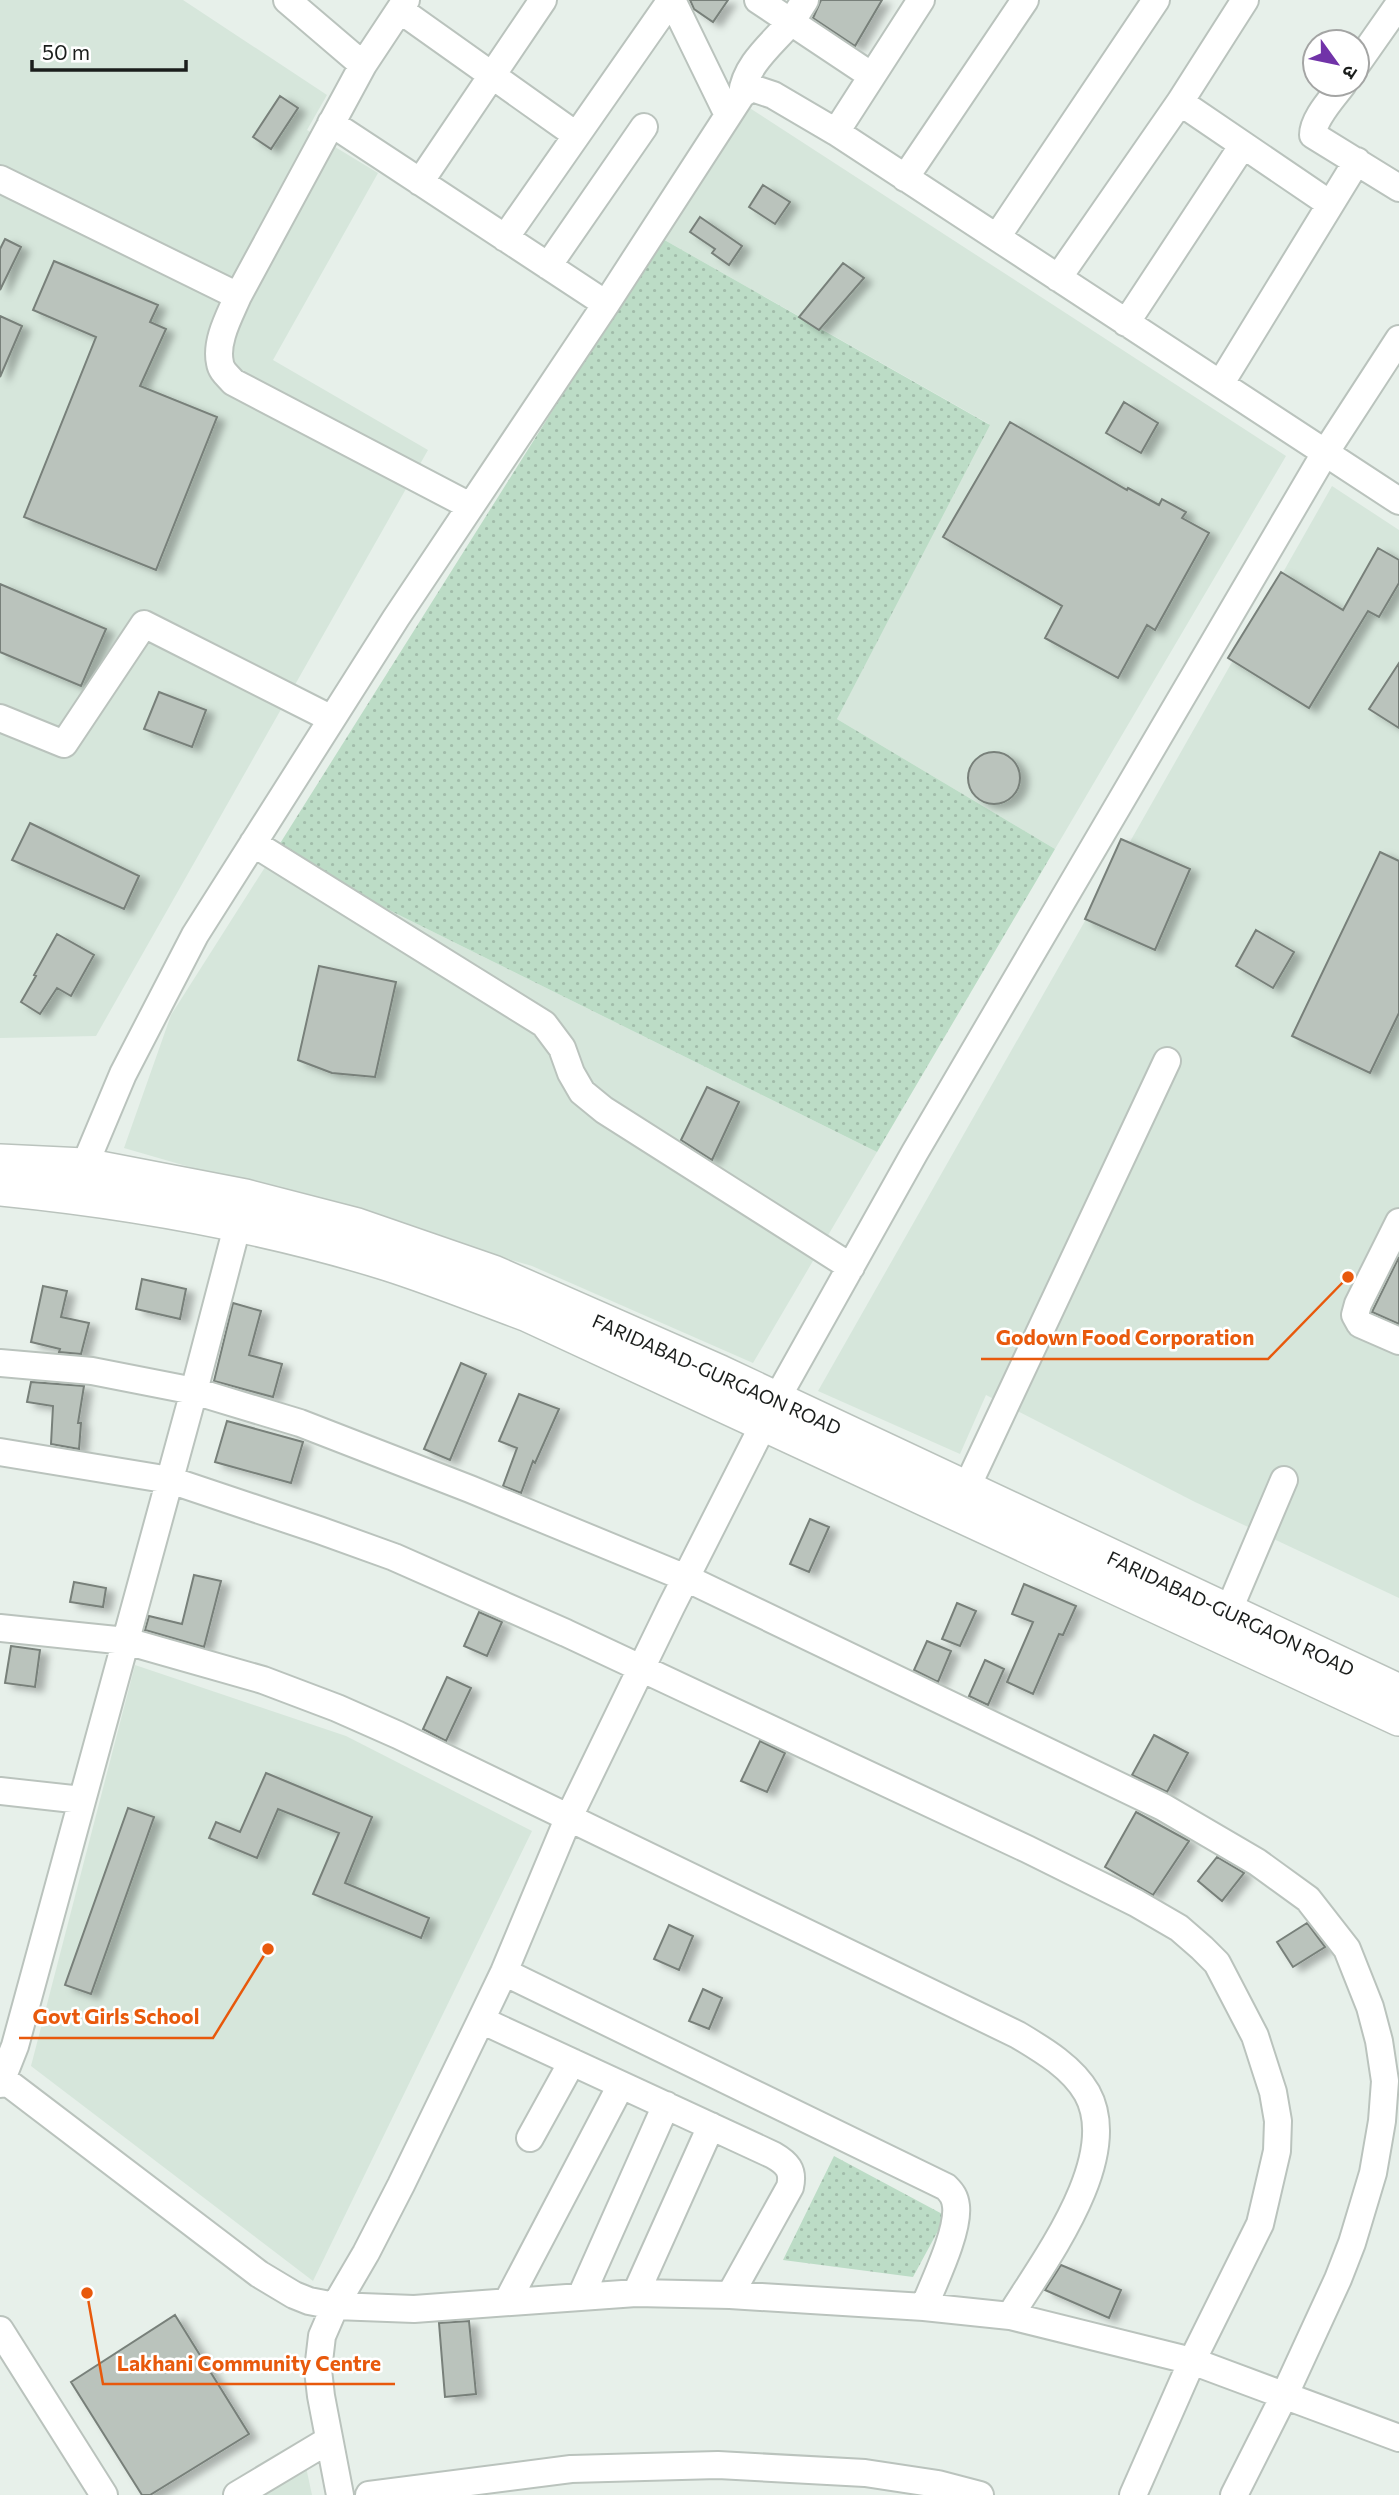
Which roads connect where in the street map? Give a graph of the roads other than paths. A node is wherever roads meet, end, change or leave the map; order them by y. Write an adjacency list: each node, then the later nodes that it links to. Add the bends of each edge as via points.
1 (287, 0): 13 (street)
2 (542, 0): 14 (street)
3 (671, 0): 18 (street); 22 (street)
4 (758, 0): 11 (street)
5 (921, 0): 15 (street)
6 (1025, 0): 25 (street)
7 (1156, 0): 30 (street)
8 (1245, 0): 17 (street)
9 (1399, 4): 12 (street)
10 (403, 5): 13 (street); 14 (street)
11 (798, 11): 15 (street); 18 (street, via 757,61)
12 (1371, 44)
13 (363, 65): 19 (street)
14 (492, 75): 22 (street); 27 (street)
15 (872, 76): 21 (street)
16 (1333, 98): 24 (street, via 1313,135)
17 (1180, 102): 23 (street); 33 (street)
18 (735, 104): 21 (street, via 752,88 762,90); 35 (street)
19 (331, 123): 27 (street); 34 (street)
20 (644, 127): 32 (street)
21 (836, 132): 25 (street)
22 (576, 135): 31 (street)
23 (1243, 145): 29 (street); 36 (street)
24 (1357, 161): 28 (street); 29 (street)
25 (905, 178): 30 (street)
26 (0, 179): 34 (street)
27 (420, 182): 31 (street)
28 (1399, 188)
29 (1330, 204): 38 (street)
30 (997, 237): 33 (street)
31 (505, 238): 32 (street)
32 (548, 266): 35 (street)
33 (1058, 278): 36 (street)
34 (238, 296): 41 (street, via 226,324 219,362 233,382)
35 (606, 304): 41 (street)
36 (1126, 323): 38 (street)
37 (1399, 339): 39 (street)
38 (1221, 383): 39 (street)
39 (1325, 453): 40 (street); 51 (street)
40 (1399, 500)
41 (470, 506): 43 (street)
42 (0, 718): 43 (street, via 64,744 144,624)
43 (332, 719): 44 (street)
44 (253, 843): 47 (street, via 174,973 123,1074); 51 (street, via 544,1024 562,1048 582,1092 604,1110)
45 (1167, 1061): 59 (street)
46 (0, 1162): 47 (main road, FARIDABAD-GURGAON ROAD)
47 (78, 1180): 48 (main road, FARIDABAD-GURGAON ROAD); 50 (main road, FARIDABAD-GURGAON ROAD); 55 (main road, FARIDABAD-GURGAON ROAD, via 245,1197 369,1230 493,1273)
48 (0, 1188)
49 (1399, 1222): 52 (street, via 1355,1315 1360,1324)
50 (238, 1223): 54 (street); 55 (main road, FARIDABAD-GURGAON ROAD, via 388,1263)
51 (851, 1267): 55 (street)
52 (1399, 1341)
53 (0, 1363): 54 (street, via 92,1371)
54 (194, 1391): 57 (street); 60 (street, via 344,1439)
55 (771, 1412): 59 (main road, FARIDABAD-GURGAON ROAD); 60 (street); 66 (main road, FARIDABAD-GURGAON ROAD)
56 (0, 1452): 57 (street)
57 (170, 1480): 63 (street); 64 (street, via 394,1557)
58 (1284, 1480): 61 (street)
59 (966, 1489): 61 (main road, FARIDABAD-GURGAON ROAD)
60 (686, 1578): 64 (street); 72 (street, via 1163,1807 1257,1862 1308,1899 1347,1949)
61 (1234, 1598): 65 (main road, FARIDABAD-GURGAON ROAD)
62 (0, 1628): 63 (street)
63 (126, 1641): 68 (street); 69 (street, via 263,1680 337,1708)
64 (642, 1669): 69 (street); 88 (street, via 1136,1903 1179,1928 1217,1963 1255,2036 1279,2121 1278,2151 1260,2224)
65 (1399, 1692)
66 (1399, 1718)
67 (0, 1791): 68 (street)
68 (82, 1800): 74 (street)
69 (568, 1819): 70 (street); 86 (street, via 1018,2035 1047,2053 1086,2090 1096,2123 1090,2172 1081,2196)
70 (503, 1972): 71 (street); 85 (street, via 946,2187 954,2195 955,2223)
71 (481, 2020): 73 (street); 84 (street, via 372,2242)
72 (1389, 2045): 79 (street, via 1385,2081)
73 (572, 2062): 75 (street); 78 (street)
74 (2, 2082): 84 (street, via 259,2274 294,2295)
75 (621, 2085): 76 (street); 83 (street)
76 (666, 2105): 77 (street); 82 (street)
77 (711, 2126): 80 (street); 81 (street, via 784,2161 793,2177)
78 (530, 2138)
79 (1389, 2147): 89 (street, via 1373,2173 1338,2279)
80 (636, 2293): 81 (street); 82 (street)
81 (730, 2295): 85 (street)
82 (581, 2296): 83 (street)
83 (507, 2302): 84 (street, via 414,2309)
84 (335, 2306): 91 (street, via 319,2357)
85 (924, 2307): 86 (street)
86 (1010, 2316): 88 (street)
87 (0, 2330): 92 (street)
88 (1192, 2361): 89 (street); 97 (street)
89 (1284, 2394): 90 (street); 98 (street)
90 (1399, 2438)
91 (329, 2440): 93 (street); 94 (street)
92 (104, 2495)
93 (237, 2495)
94 (340, 2495)
95 (369, 2495): 96 (street, via 571,2469 718,2465 865,2473)
96 (979, 2495)
97 (1133, 2495)
98 (1234, 2495)

